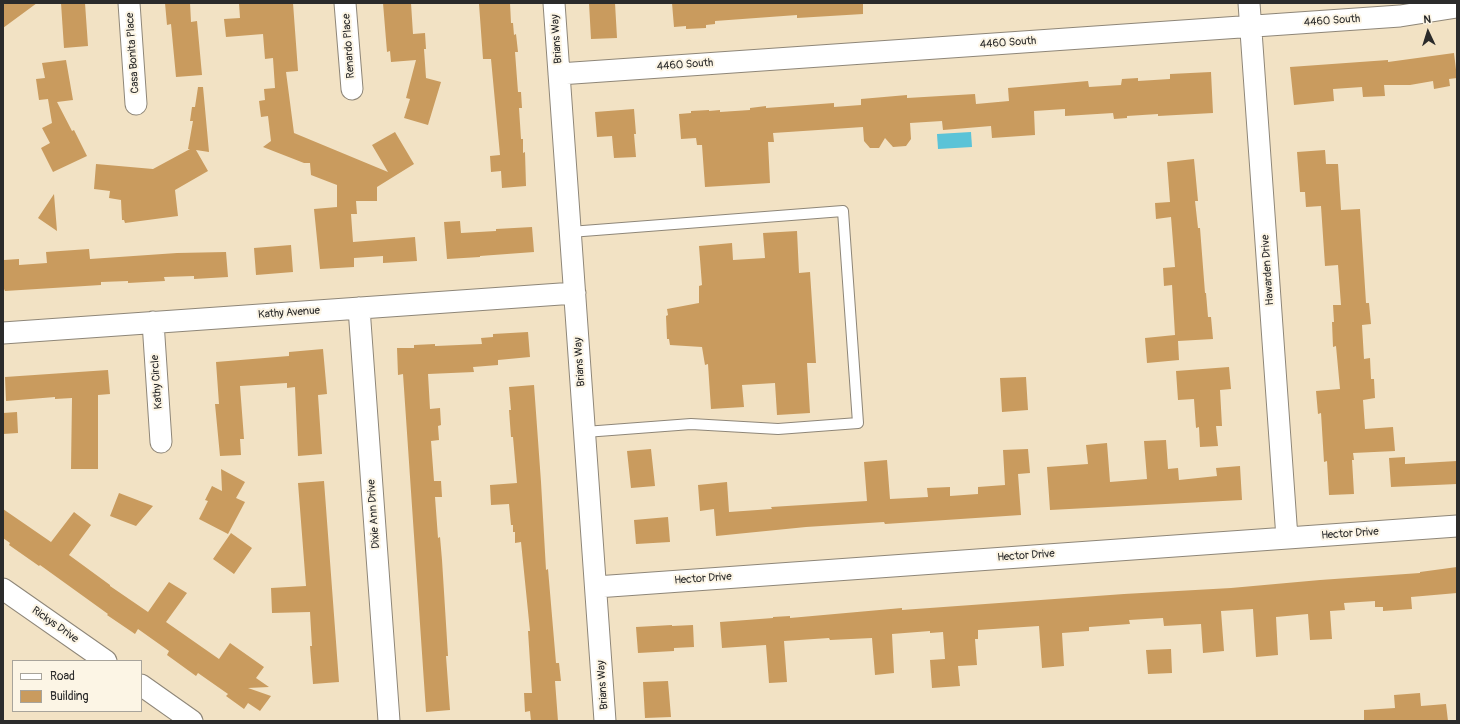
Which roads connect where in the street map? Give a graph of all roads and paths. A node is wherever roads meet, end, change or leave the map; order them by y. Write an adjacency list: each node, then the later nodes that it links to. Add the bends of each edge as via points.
1 (129, 3): 9 (street, Casa Bonita Place)
2 (346, 3): 8 (street, Renardo Place)
3 (554, 3): 7 (street, Brians Way)
4 (1249, 3): 6 (street, Hawarden Drive)
5 (1457, 7): 6 (street, 4460 South, via 1400,16)
6 (1250, 26): 7 (street, 4460 South); 18 (street, Hawarden Drive)
7 (559, 74): 10 (street, Brians Way)
8 (352, 89)
9 (136, 104)
10 (570, 232): 11 (street, Brians Way); 15 (lane, via 842,211 858,423 778,429 692,424)
11 (575, 292): 12 (street, Kathy Avenue); 15 (street, Brians Way)
12 (359, 308): 13 (street, Kathy Avenue); 24 (street, Dixie Ann Drive)
13 (153, 322): 14 (street, Kathy Avenue); 16 (street, Kathy Circle)
14 (3, 333)
15 (585, 432): 19 (street, Brians Way)
16 (161, 442)
17 (1457, 526): 18 (street, Hector Drive)
18 (1287, 538): 19 (street, Hector Drive)
19 (596, 586): 25 (street, Brians Way)
20 (3, 589): 21 (street, Rickys Drive)
21 (105, 660)
22 (142, 686): 23 (street)
23 (192, 721)
24 (389, 721)
25 (606, 721)

